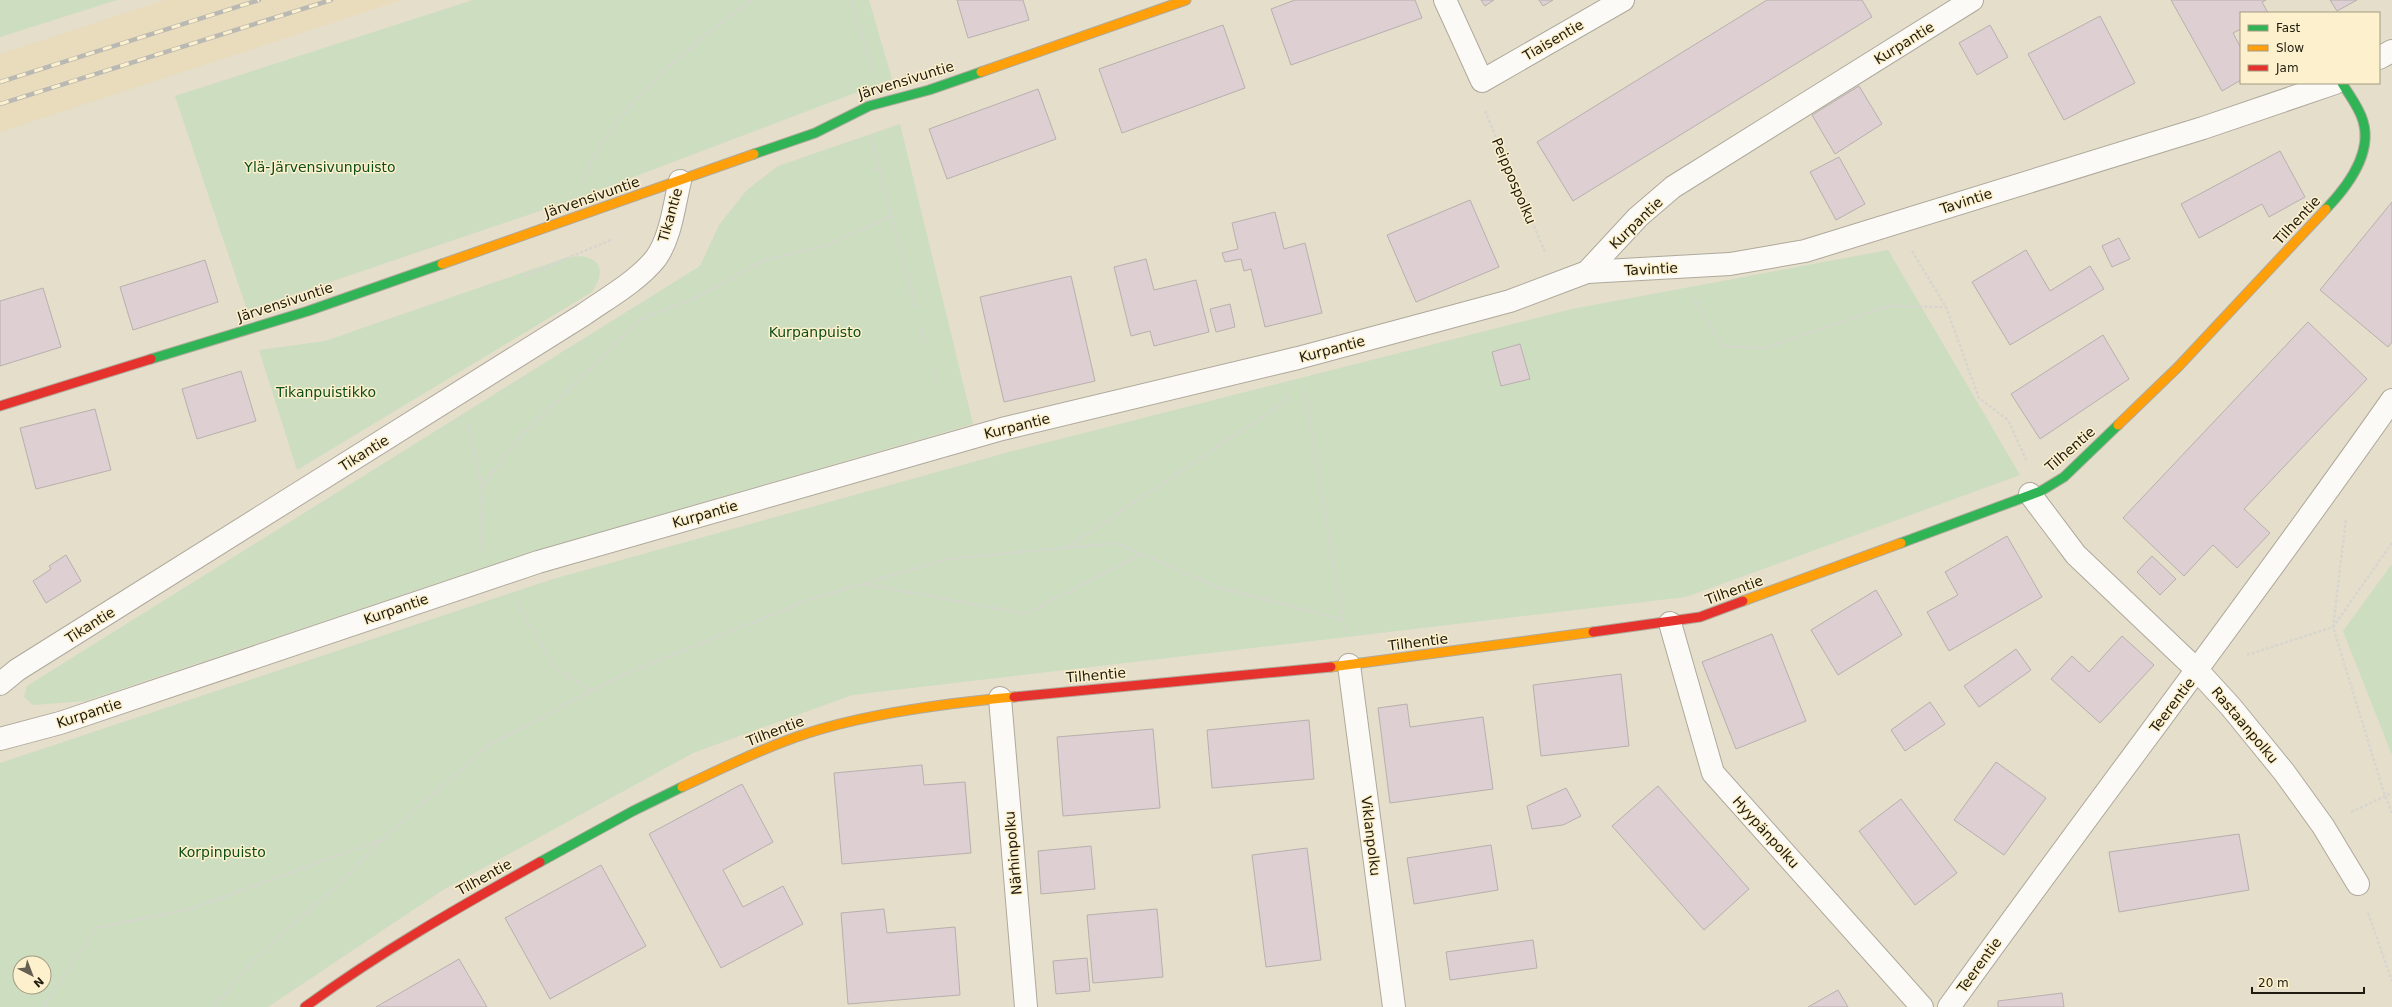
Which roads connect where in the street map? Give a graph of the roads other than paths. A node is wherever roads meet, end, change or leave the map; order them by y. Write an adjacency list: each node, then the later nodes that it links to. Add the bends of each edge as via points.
1 (1186, 0): 9 (street, Järvensivuntie, via 929,90 896,96 852,111 815,134)
2 (1445, 0): 3 (street, Tiaisentie, via 1482,81)
3 (1623, 0)
4 (1972, 0): 10 (street, Kurpantie, via 1673,187 1638,217)
5 (2392, 51): 6 (street)
6 (2380, 57)
7 (2331, 84): 10 (street, Tavintie, via 2203,128 1805,251 1730,264)
8 (2343, 84): 13 (street, Tilhentie, via 2364,124 2364,151 2353,176 2337,198 2178,367 2064,477)
9 (680, 181): 12 (street, Järvensivuntie, via 308,310); 17 (street, Tikantie, via 666,237 656,257 638,275 583,315 24,666)
10 (1587, 272): 19 (street, Kurpantie, via 1510,301 1289,360 1002,429 488,578 60,723)
11 (2392, 400): 16 (street, Teerentie)
12 (0, 406)
13 (2035, 492): 14 (street, Tilhentie, via 1700,617); 16 (street, Rastaanpolku, via 2076,555)
14 (1670, 623): 15 (street, Tilhentie); 24 (street, Hyypänpolku, via 1713,773)
15 (1349, 665): 18 (street, Tilhentie); 23 (street, Viklanpolku)
16 (2198, 670): 20 (street, Rastaanpolku, via 2284,772 2323,826); 25 (street, Teerentie)
17 (0, 684)
18 (1000, 698): 21 (street, Tilhentie, via 883,715 808,733 735,762 633,811 435,920 338,982); 22 (street, Närhinpolku)
19 (0, 739)
20 (2358, 884)
21 (305, 1007)
22 (1026, 1007)
23 (1394, 1007)
24 (1922, 1007)
25 (1949, 1007)

